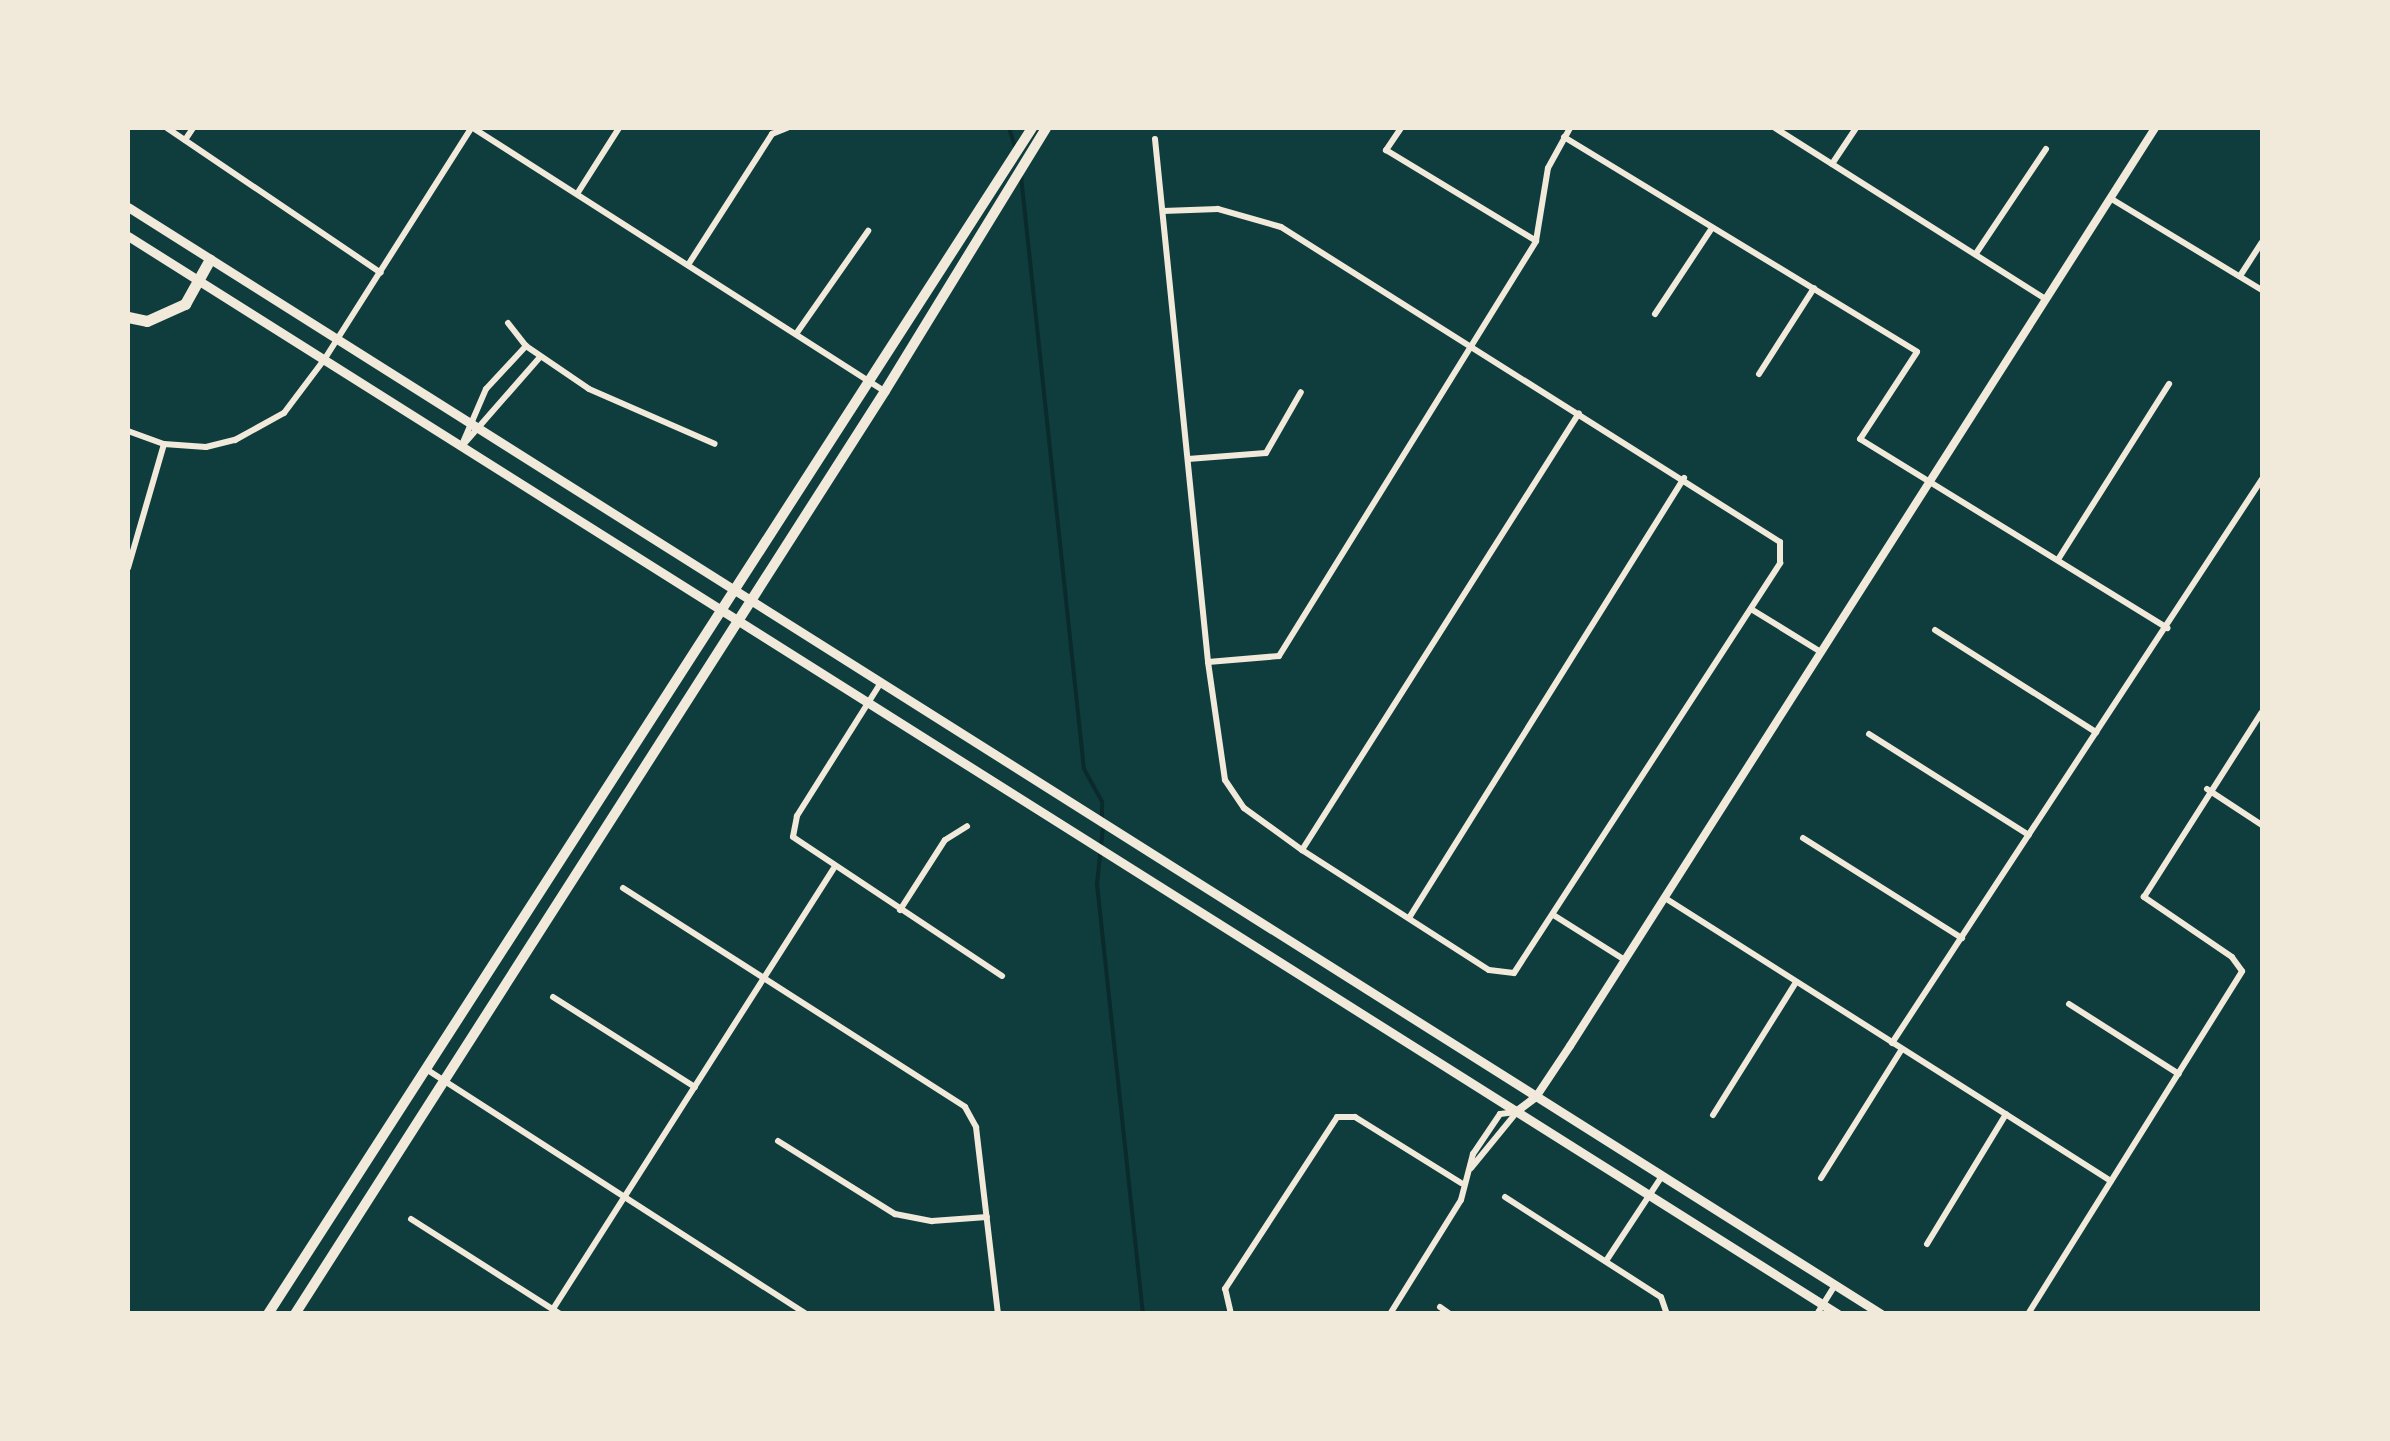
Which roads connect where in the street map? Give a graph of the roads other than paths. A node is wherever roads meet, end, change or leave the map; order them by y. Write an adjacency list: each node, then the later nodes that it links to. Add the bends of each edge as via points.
1 (167, 128): 15 (street)
2 (193, 128): 15 (street)
3 (472, 128): 18 (street); 30 (street)
4 (618, 128): 18 (street)
5 (787, 128): 29 (street, via 772,134)
6 (1032, 128): 46 (main road)
7 (1046, 128): 48 (main road)
8 (1401, 128): 25 (street, via 1386,150)
9 (1570, 128): 13 (street)
10 (1775, 128): 17 (street)
11 (1856, 128): 17 (street)
12 (2154, 128): 19 (street)
13 (1564, 137): 22 (street); 25 (street, via 1548,168)
14 (1155, 139): 21 (street)
15 (185, 140): 30 (street)
16 (2046, 149): 27 (street)
17 (1832, 164): 27 (street)
18 (577, 194): 29 (street)
19 (2110, 198): 31 (street); 35 (street)
20 (128, 207): 28 (main road)
21 (1163, 211): 42 (street, via 1218,210 1281,227); 57 (street)
22 (1712, 228): 33 (street); 36 (street)
23 (868, 231): 39 (street)
24 (128, 236): 32 (main road)
25 (1536, 242): 42 (street)
26 (2262, 242): 31 (street)
27 (1977, 252): 35 (street)
28 (210, 259): 32 (highway); 40 (main road)
29 (688, 265): 39 (street)
30 (381, 272): 40 (street)
31 (2240, 276): 34 (street)
32 (200, 282): 37 (highway, via 168,316); 44 (main road)
33 (1814, 288): 45 (street); 60 (street, via 1918,352 1860,439)
34 (2262, 290)
35 (2046, 299): 60 (street)
36 (1655, 314)
37 (128, 318)
38 (508, 323): 41 (street)
39 (796, 334): 46 (street)
40 (338, 340): 44 (street); 51 (main road)
41 (526, 346): 43 (street); 51 (street, via 486,389)
42 (1472, 346): 50 (street); 71 (street, via 1278,656)
43 (540, 357): 53 (street); 55 (street, via 589,389)
44 (324, 360): 54 (street, via 297,399 266,424 206,448); 56 (main road)
45 (1758, 374)
46 (866, 379): 48 (street); 63 (main road)
47 (2169, 384): 61 (street)
48 (885, 391): 64 (main road)
49 (1301, 392): 57 (street, via 1266,453)
50 (1579, 413): 58 (street); 82 (street)
51 (467, 422): 53 (main road); 56 (street)
52 (128, 431): 54 (street)
53 (482, 431): 56 (street); 63 (main road)
54 (164, 444): 62 (street)
55 (714, 444)
56 (461, 447): 65 (main road)
57 (1188, 459): 71 (street)
58 (1684, 478): 66 (street, via 1772,533 1782,548); 88 (street)
59 (2262, 479): 68 (street)
60 (1930, 482): 61 (street); 70 (street)
61 (2059, 558): 68 (street)
62 (128, 568)
63 (730, 589): 64 (main road); 65 (main road)
64 (750, 602): 67 (main road); 72 (main road)
65 (718, 609): 67 (main road); 98 (main road)
66 (1751, 609): 70 (street); 87 (street)
67 (738, 621): 73 (main road); 100 (main road)
68 (2167, 628): 75 (street)
69 (1935, 630): 75 (street)
70 (1821, 652): 85 (street)
71 (1208, 662): 82 (street, via 1226,780 1244,808)
72 (880, 684): 73 (street); 102 (main road)
73 (868, 703): 83 (street, via 797,816 793,837); 103 (main road)
74 (2262, 712): 77 (street)
75 (2096, 732): 80 (street)
76 (1869, 734): 80 (street)
77 (2207, 790): 78 (street); 99 (street, via 2144,897 2232,957 2242,971)
78 (2262, 825)
79 (967, 826): 86 (street, via 945,840)
80 (2029, 835): 89 (street)
81 (1803, 838): 89 (street)
82 (1302, 850): 88 (street)
83 (834, 868): 86 (street); 92 (street)
84 (623, 888): 92 (street)
85 (1664, 898): 90 (street); 93 (street)
86 (900, 910): 91 (street)
87 (1556, 916): 88 (street, via 1510,974 1489,970); 90 (street)
88 (1409, 918)
89 (1962, 938): 96 (street)
90 (1625, 960): 102 (street)
91 (1002, 976)
92 (764, 978): 101 (street); 114 (street, via 971,1114)
93 (1796, 982): 96 (street); 104 (street)
94 (553, 997): 101 (street)
95 (2069, 1004): 99 (street)
96 (1892, 1043): 97 (street)
97 (1902, 1049): 105 (street); 108 (street)
98 (425, 1068): 100 (street); 122 (main road)
99 (2179, 1074): 109 (street)
100 (443, 1082): 113 (street); 123 (main road)
101 (694, 1087): 113 (street)
102 (1536, 1097): 103 (street); 107 (main road)
103 (1516, 1112): 110 (street, via 1500,1114); 111 (main road)
104 (1713, 1114)
105 (2006, 1114): 109 (street); 116 (street)
106 (778, 1141): 114 (street, via 895,1214 932,1221)
107 (1662, 1176): 111 (street); 118 (main road)
108 (1821, 1178)
109 (2111, 1181): 132 (street)
110 (1461, 1183): 126 (street, via 1355,1117 1337,1118 1225,1289); 127 (street, via 1461,1200)
111 (1649, 1195): 117 (street); 120 (main road)
112 (1505, 1197): 117 (street)
113 (624, 1198): 121 (street); 124 (street)
114 (988, 1217): 125 (street)
115 (411, 1219): 121 (street)
116 (1926, 1244)
117 (1606, 1261): 129 (street, via 1661,1296)
118 (1835, 1285): 120 (street); 131 (main road)
119 (1440, 1307): 128 (street)
120 (1820, 1309): 130 (main road)
121 (557, 1311)
122 (268, 1314)
123 (294, 1314)
124 (806, 1314)
125 (998, 1314)
126 (1231, 1314)
127 (1390, 1314)
128 (1450, 1314)
129 (1667, 1314)
130 (1838, 1314)
131 (1881, 1314)
132 (2028, 1314)

